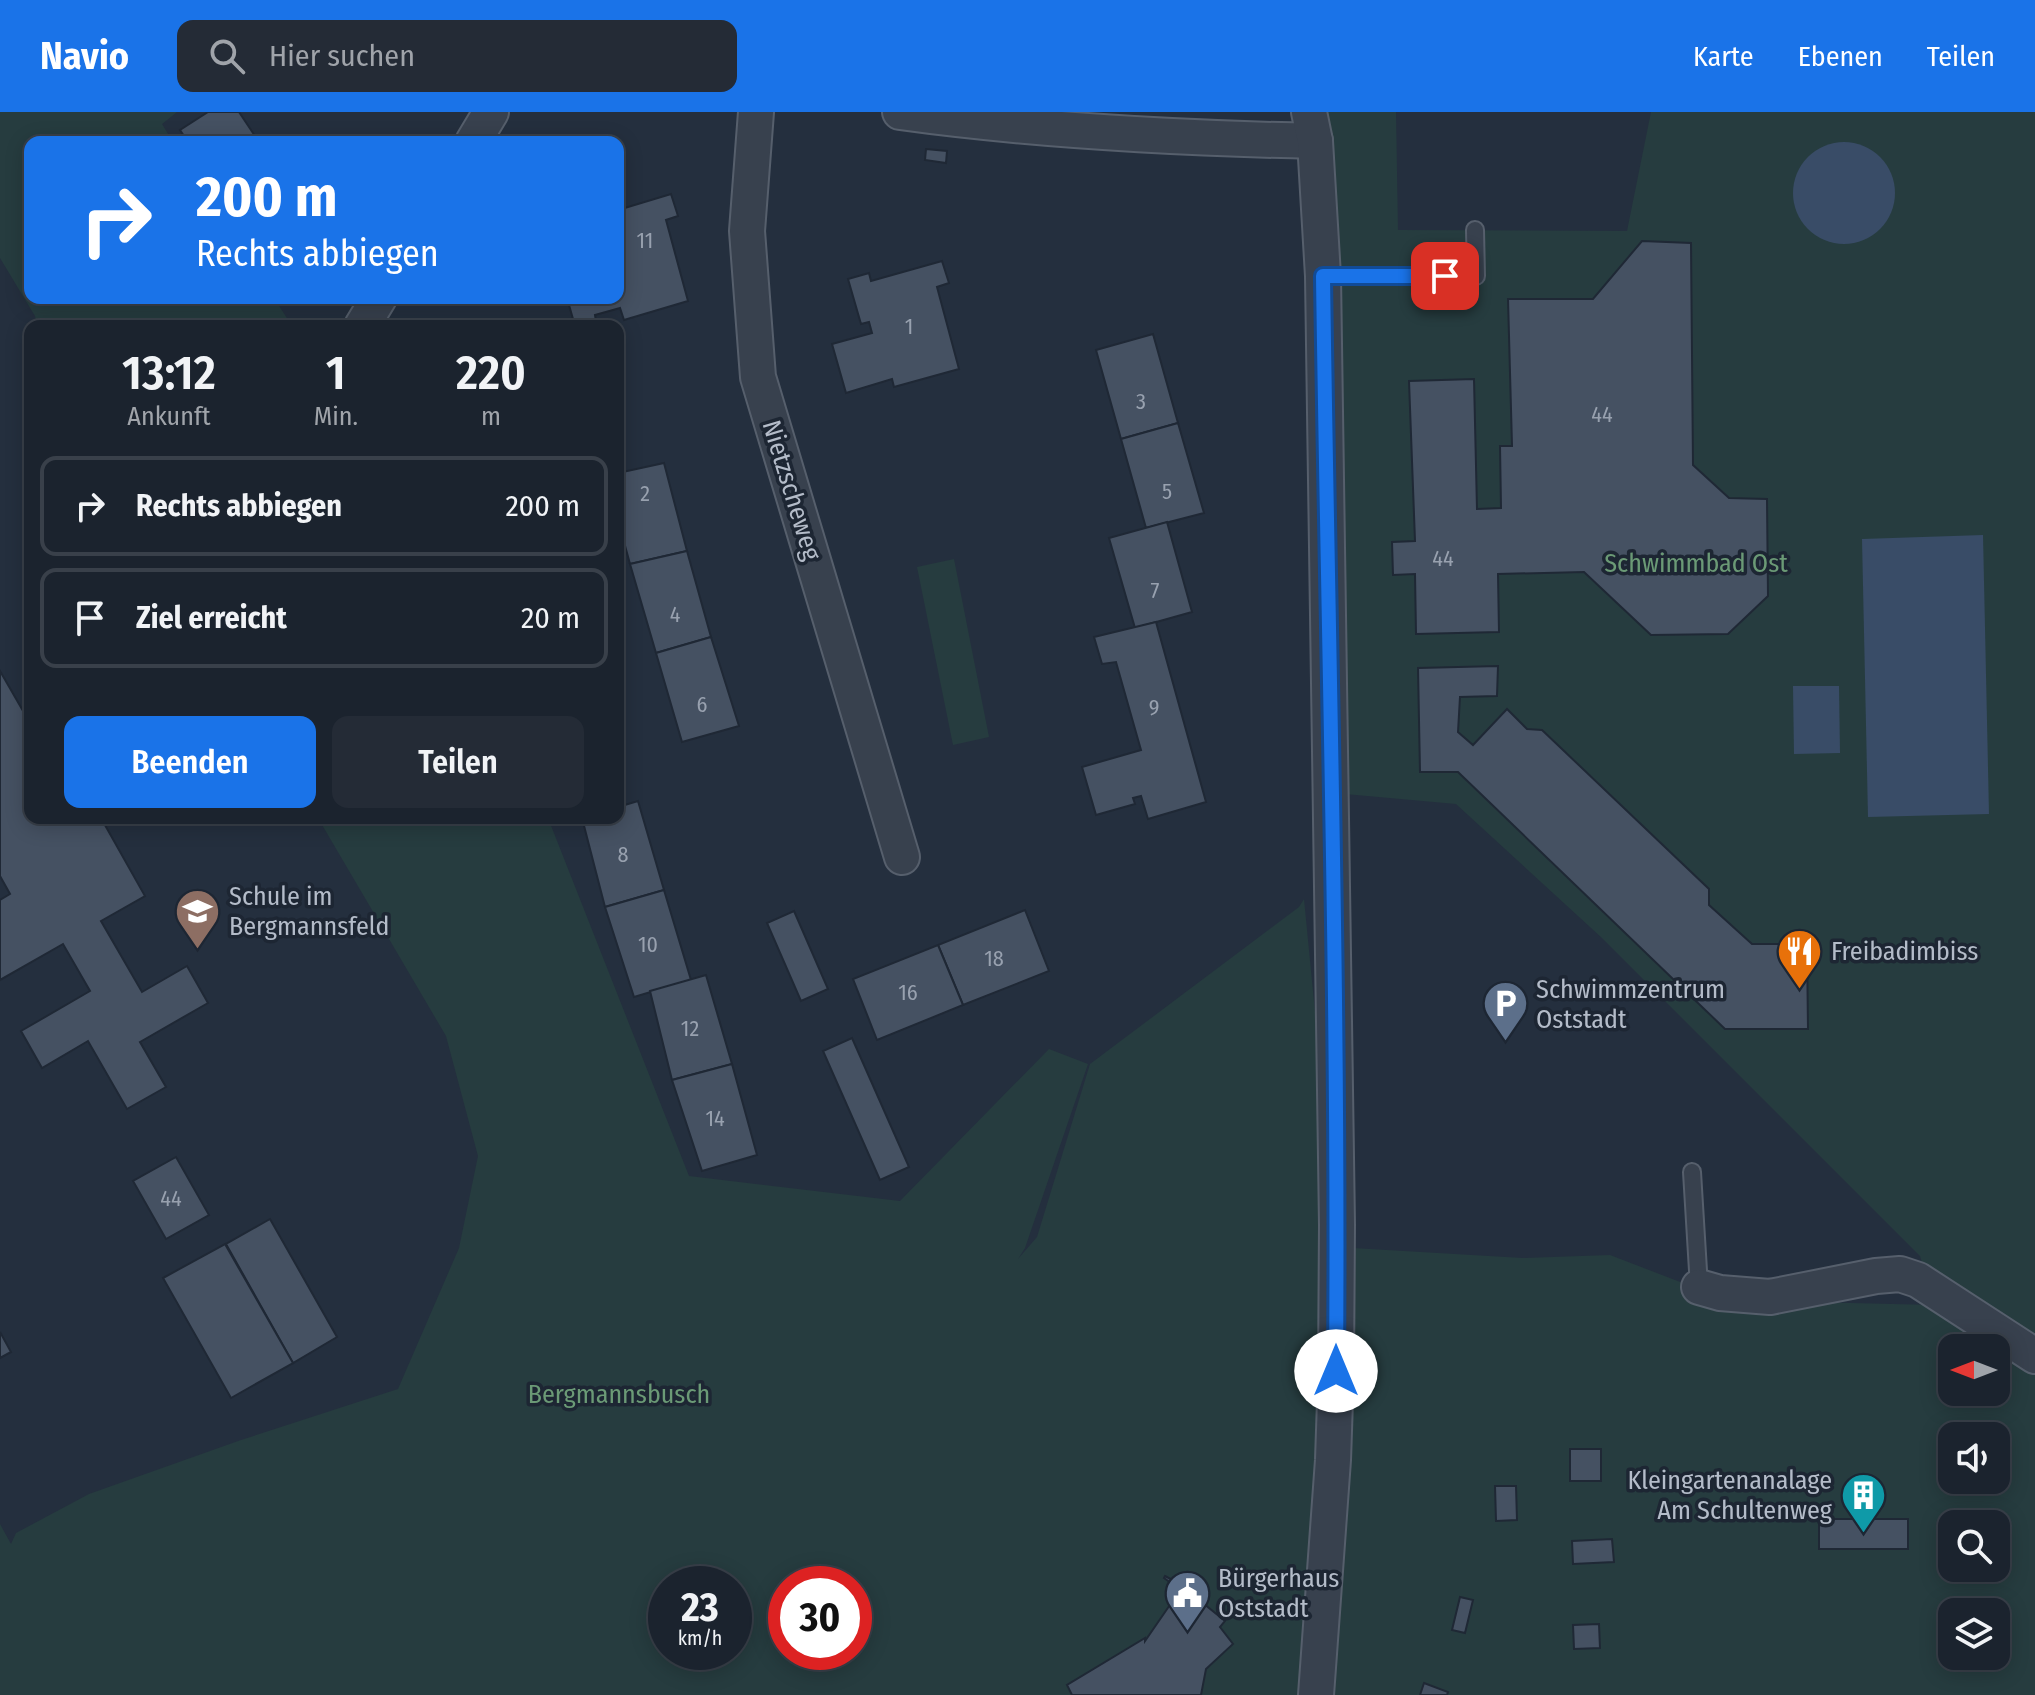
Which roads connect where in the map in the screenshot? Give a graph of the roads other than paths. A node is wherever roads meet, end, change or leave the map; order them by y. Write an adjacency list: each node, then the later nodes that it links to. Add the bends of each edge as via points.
1 (491, 112): 5 (street)
2 (756, 112): 8 (street, Nietzscheweg, via 747,231 758,377)
3 (900, 112): 4 (street, via 1229,139)
4 (1315, 122): 7 (street)
5 (477, 136)
6 (1475, 230): 7 (lane, via 1476,276)
7 (1323, 276): 12 (street, via 1337,1225 1333,1460)
8 (902, 857)
9 (1692, 1172): 10 (lane)
10 (1699, 1287): 11 (street, via 1770,1297 1900,1274 1918,1280)
11 (2035, 1356)
12 (1316, 1695)

